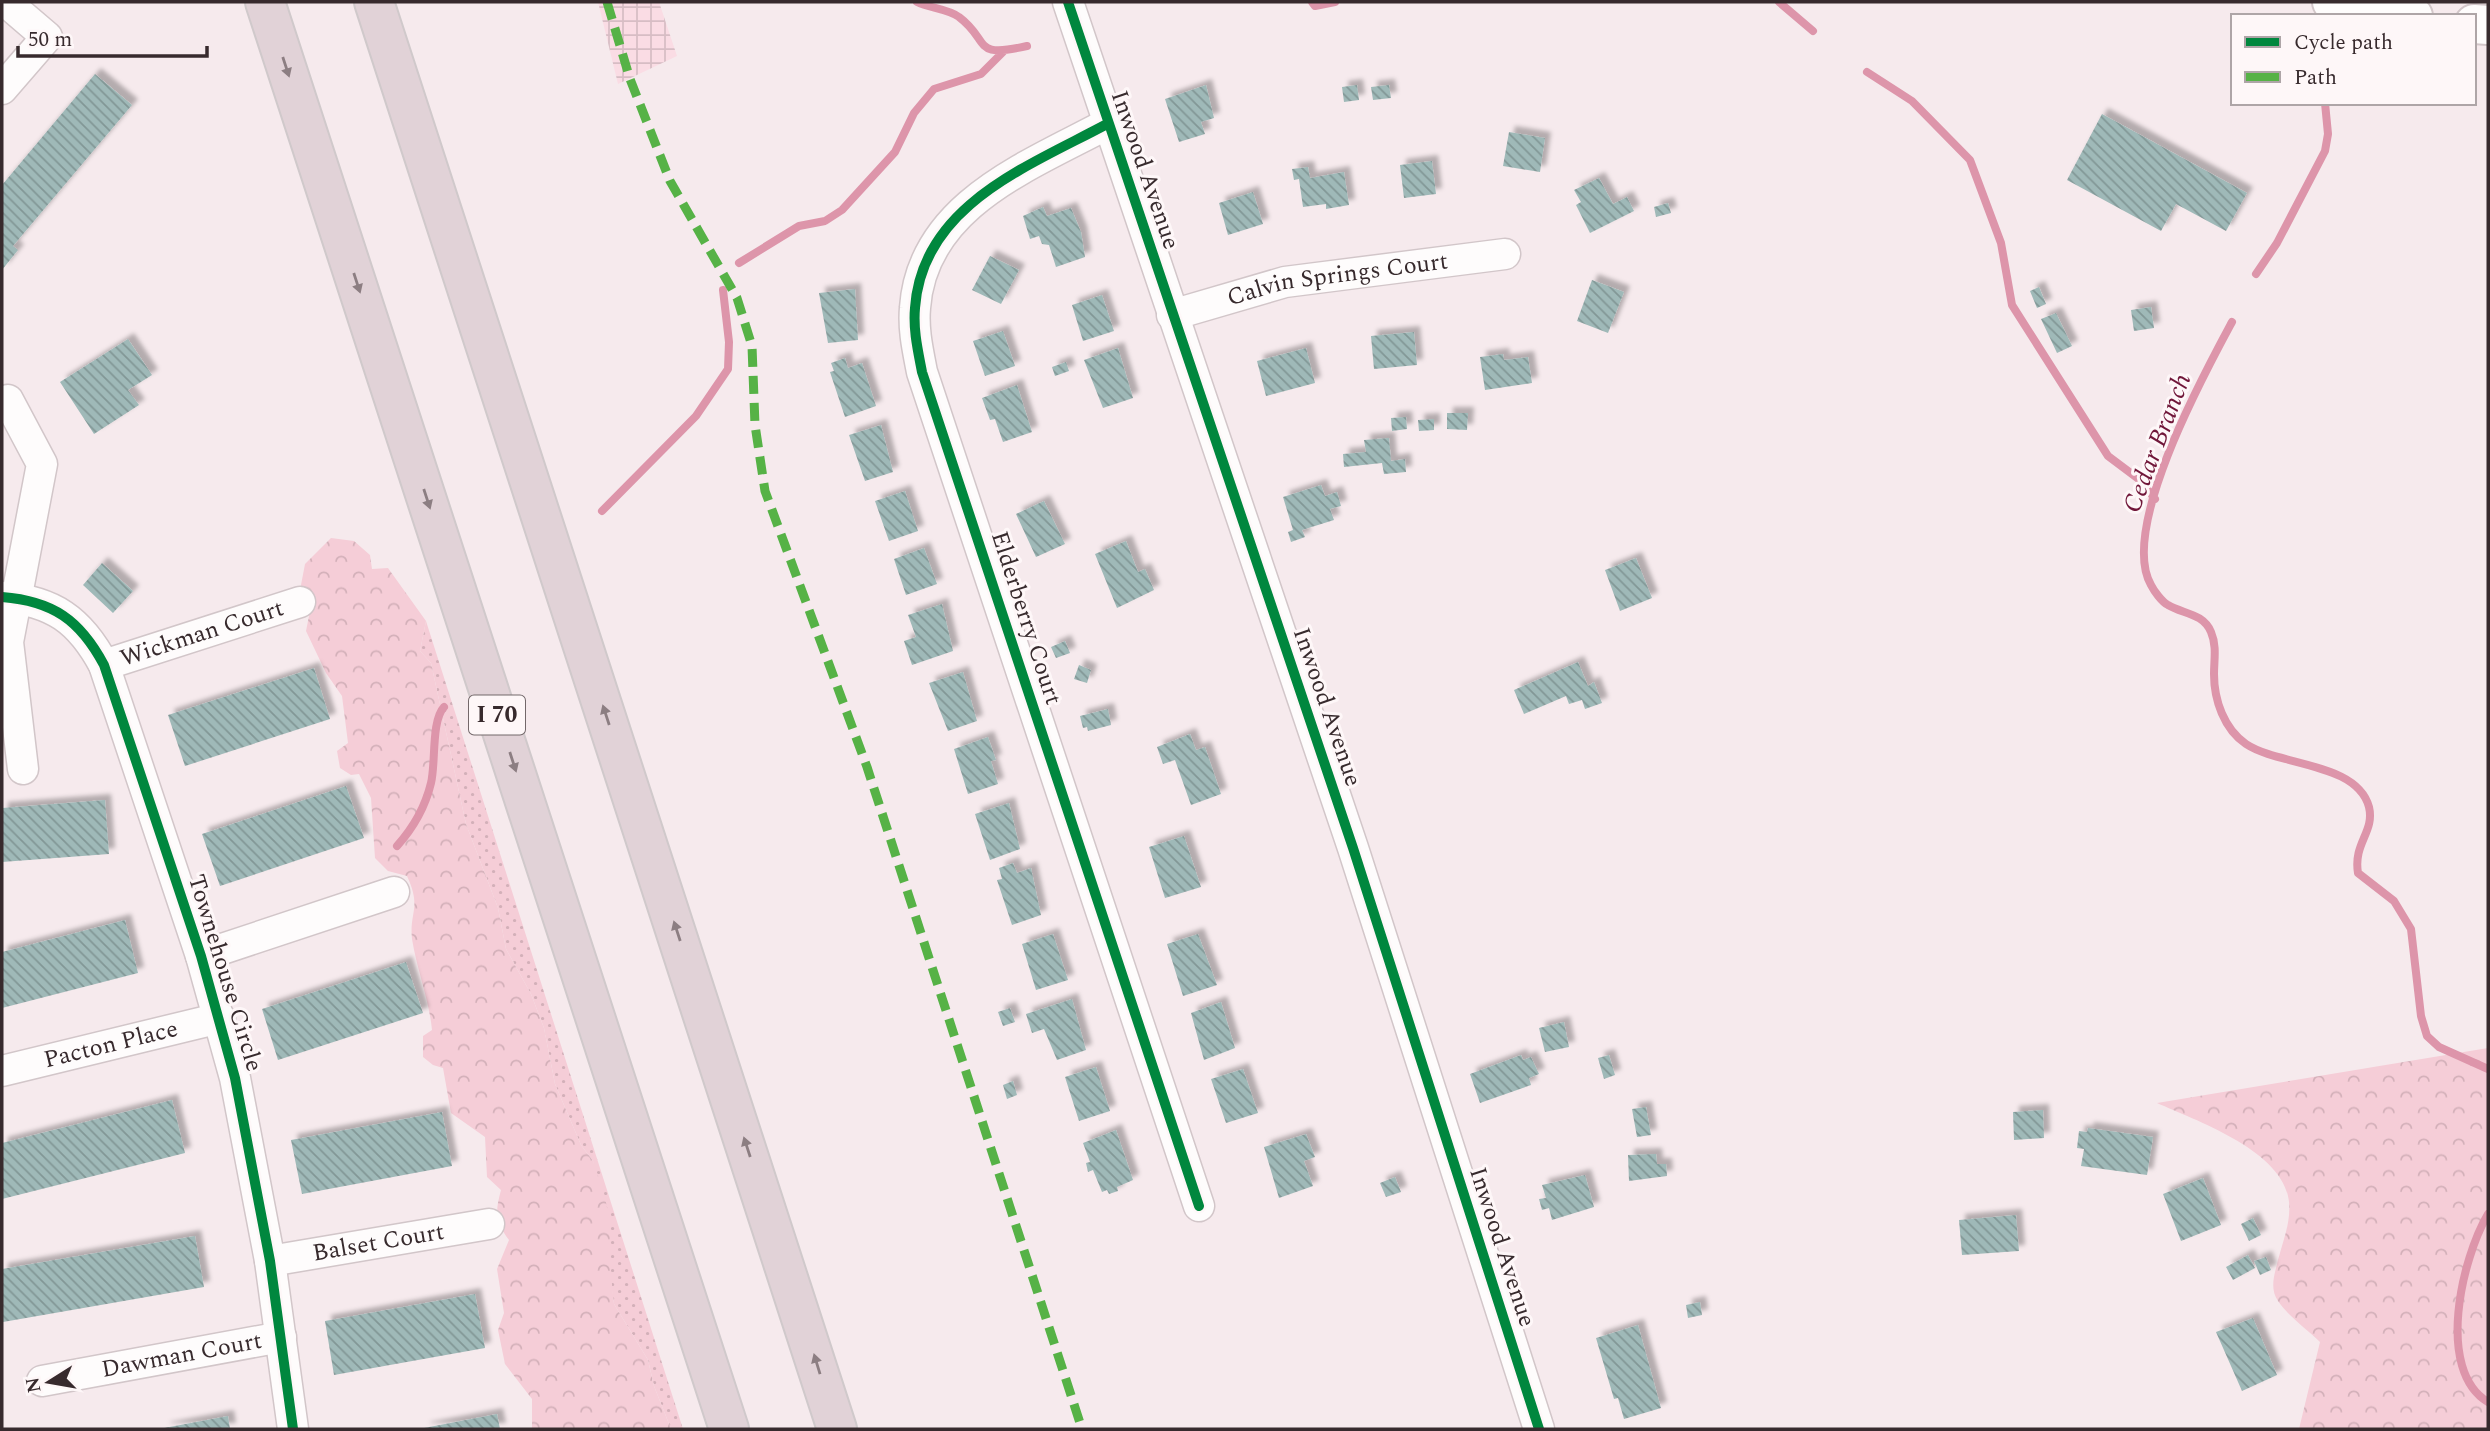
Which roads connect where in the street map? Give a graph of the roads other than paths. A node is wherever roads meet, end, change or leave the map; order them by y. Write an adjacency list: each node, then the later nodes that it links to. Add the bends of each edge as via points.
1 (6, 2): 7 (street, via 47,37)
2 (265, 2): 26 (highway, I 70, one-way to 26)
3 (374, 2): 27 (highway, one-way to 3)
4 (1068, 2): 8 (street, Inwood Avenue)
5 (2332, 2): 6 (street)
6 (2401, 14)
7 (2, 89)
8 (1107, 124): 10 (street, Inwood Avenue); 20 (street, Elderberry Court, via 1004,179 971,200 949,224 918,281 916,338 922,372)
9 (1505, 254): 10 (street, Calvin Springs Court, via 1284,282)
10 (1172, 315): 28 (street, Inwood Avenue, via 1353,848)
11 (8, 400): 12 (street, via 42,464)
12 (9, 598): 14 (street, Townehouse Circle, via 47,605 73,622 90,638); 15 (street, via 8,642)
13 (300, 602): 14 (street, Wickman Court)
14 (104, 665): 17 (street, Townehouse Circle)
15 (23, 769)
16 (394, 892): 17 (street)
17 (201, 956): 18 (street, Townehouse Circle)
18 (220, 1018): 19 (street, Pacton Place); 22 (street, Townehouse Circle)
19 (2, 1071)
20 (1199, 1206)
21 (489, 1224): 22 (street, Balset Court)
22 (270, 1261): 23 (street, Townehouse Circle)
23 (281, 1337): 24 (street, Dawman Court); 25 (street, Townehouse Circle)
24 (42, 1381)
25 (293, 1429)
26 (729, 1429)
27 (837, 1429)
28 (1539, 1429)

